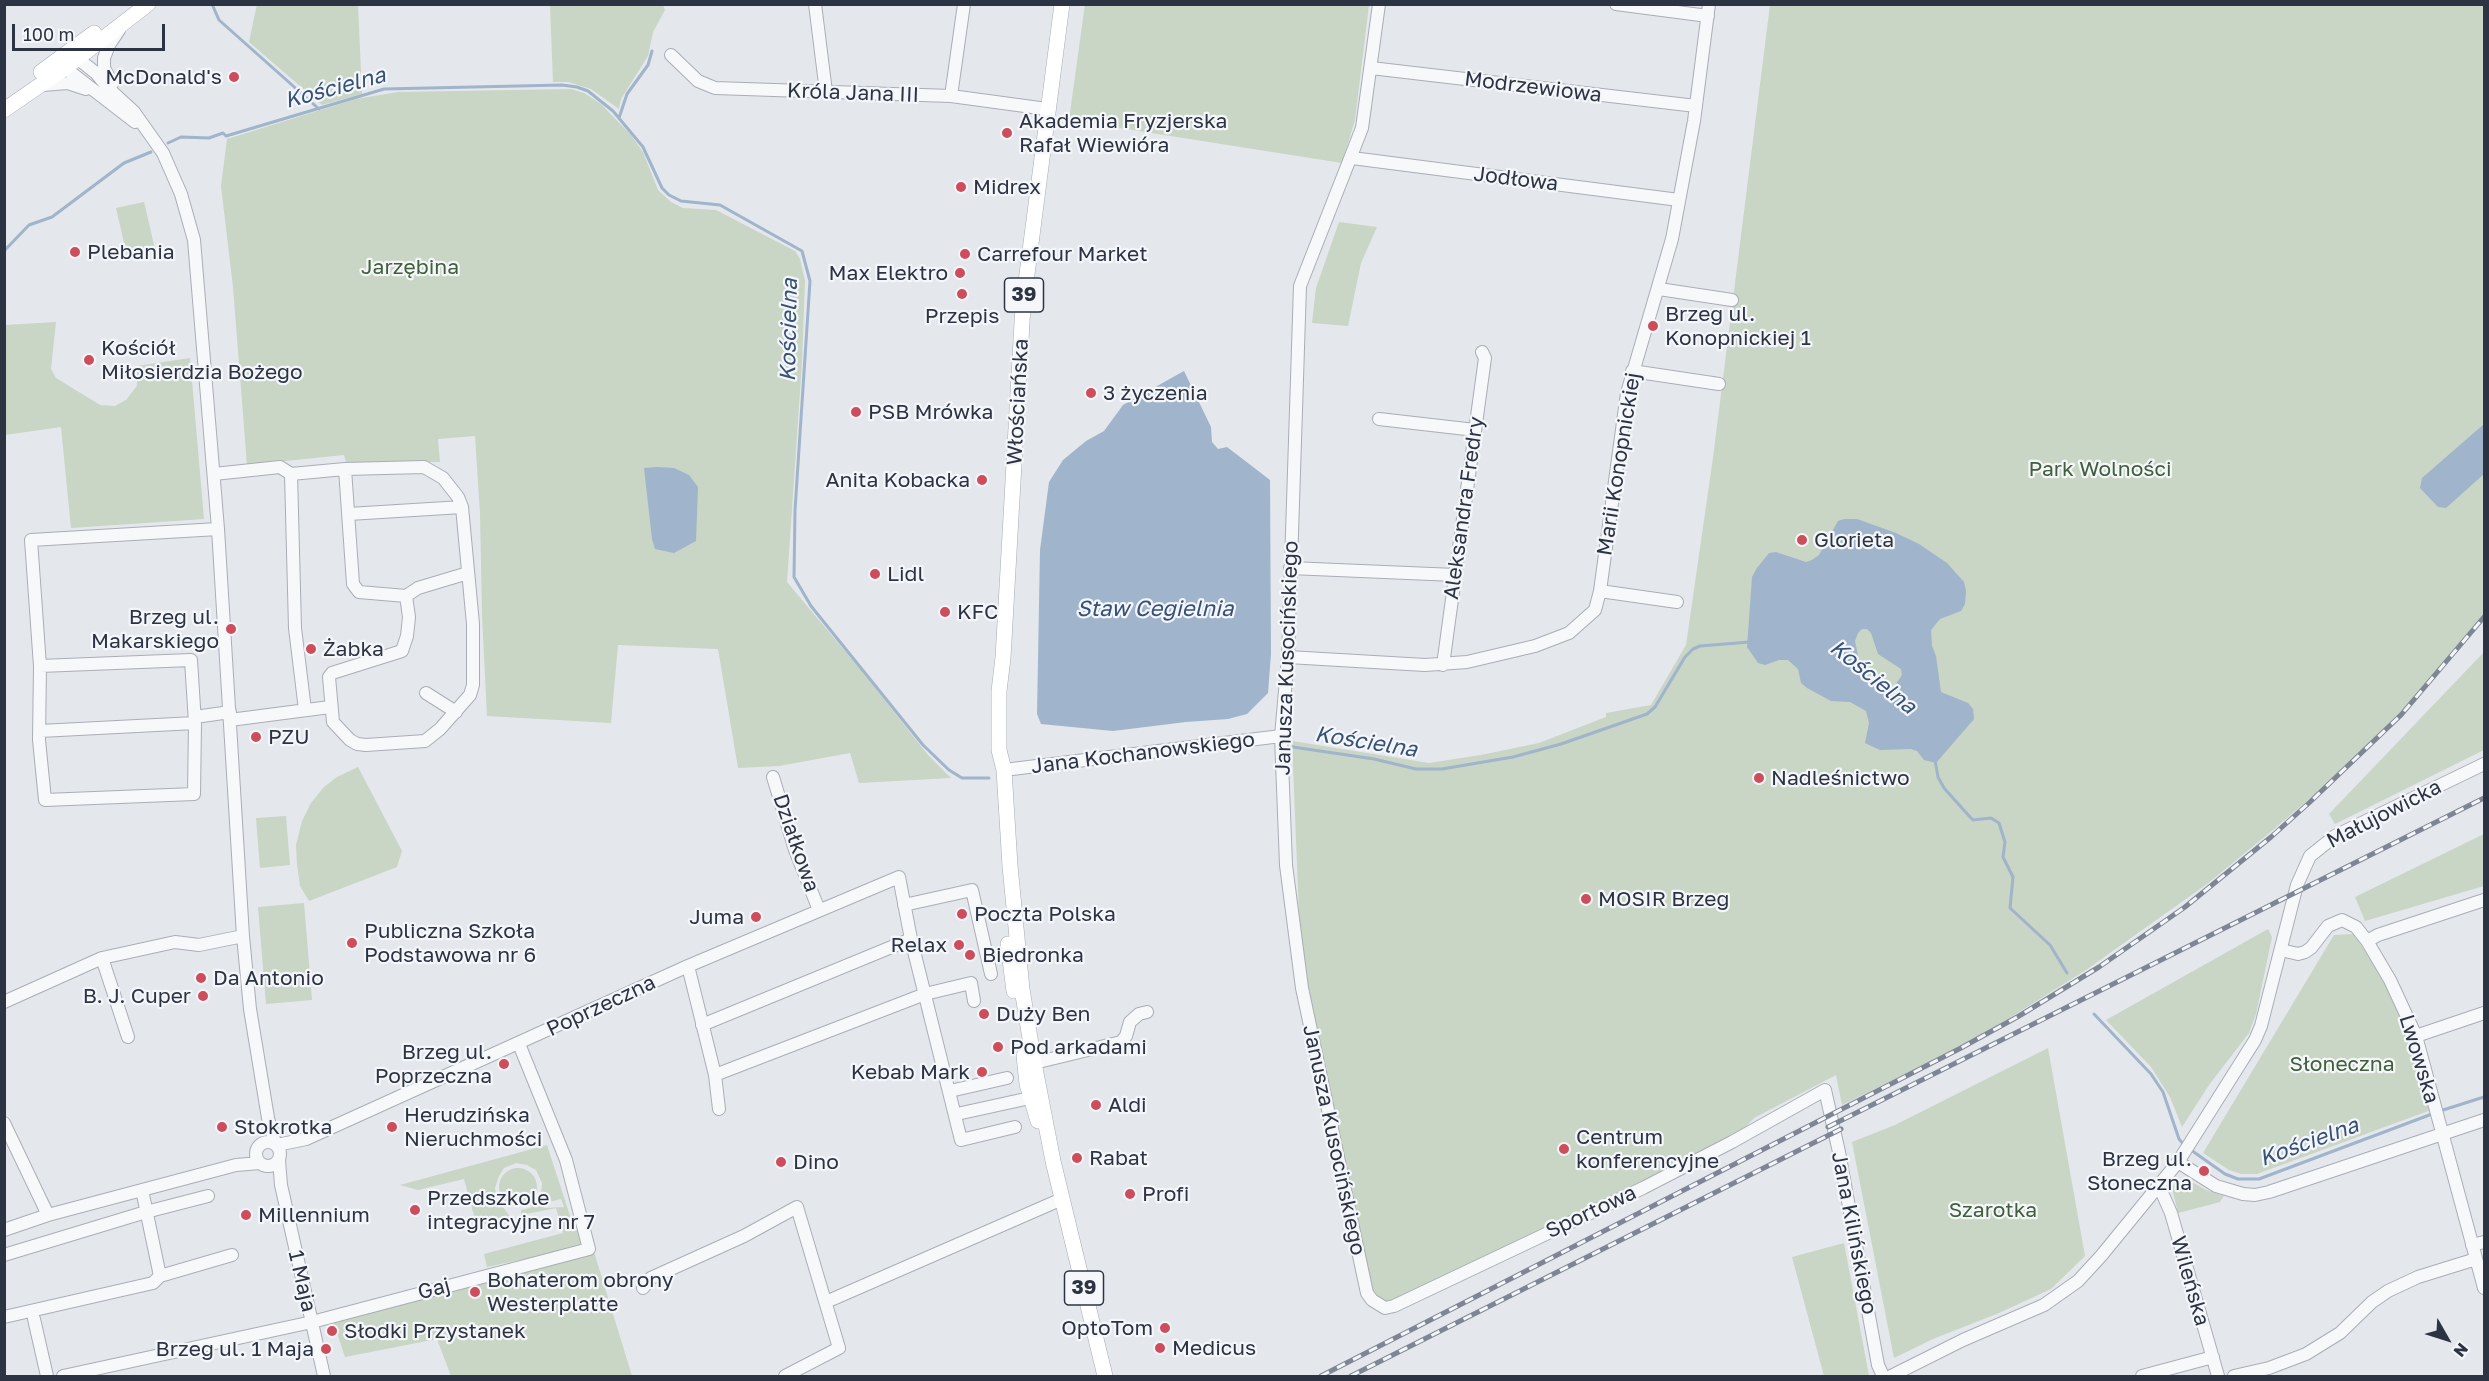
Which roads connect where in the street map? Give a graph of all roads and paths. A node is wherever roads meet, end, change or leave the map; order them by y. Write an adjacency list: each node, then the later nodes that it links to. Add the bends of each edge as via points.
1 (147, 4): 8 (main road)
2 (815, 4): 14 (street)
3 (964, 4): 15 (street)
4 (1062, 4): 19 (main road, Włościańska / 39)
5 (1379, 4): 11 (street, Janusza Kusocińskiego)
6 (1616, 4): 7 (street)
7 (1709, 10): 18 (street, Marii Konopnickiej)
8 (131, 12): 10 (main road); 17 (street, via 104,58 108,78)
9 (671, 55): 14 (street, Króla Jana III, via 698,81 715,88)
10 (67, 60): 12 (main road); 13 (street); 16 (main road); 17 (street, via 96,73)
11 (1371, 68): 18 (street, Modrzewiowa); 22 (street, Janusza Kusocińskiego, via 1362,128)
12 (40, 85): 13 (street, via 68,83); 20 (main road)
13 (96, 92): 21 (street)
14 (826, 92): 15 (street, Króla Jana III)
15 (951, 96): 19 (street, Króla Jana III)
16 (4, 99)
17 (124, 103): 21 (street)
18 (1696, 106): 23 (street, Marii Konopnickiej)
19 (1047, 109): 55 (main road, Włościańska / 39, via 1023,305 1003,658 1008,750)
20 (4, 110)
21 (150, 133): 32 (street, 1 Maja, via 176,178 194,240)
22 (1352, 158): 23 (street, Jodłowa); 37 (street, Janusza Kusocińskiego, via 1300,286)
23 (1680, 200): 24 (street, Marii Konopnickiej)
24 (1659, 289): 25 (street); 27 (street, Marii Konopnickiej)
25 (1732, 300)
26 (1482, 352): 30 (street, Aleksandra Fredry, via 1485,358)
27 (1632, 371): 28 (street); 40 (street, Marii Konopnickiej)
28 (1719, 384)
29 (1379, 419): 30 (street)
30 (1475, 430): 39 (street, Aleksandra Fredry)
31 (345, 469): 33 (street); 34 (street, via 424,467 443,478); 35 (street)
32 (214, 474): 33 (street, via 280,467); 36 (street, 1 Maja)
33 (291, 474): 48 (street, via 295,628)
34 (462, 507): 35 (street); 38 (street)
35 (349, 514): 41 (street, via 353,584 359,592)
36 (218, 529): 45 (street, via 31,540); 50 (street, 1 Maja)
37 (1290, 568): 39 (street); 43 (street, Janusza Kusocińskiego)
38 (468, 573): 41 (street, via 418,588); 49 (street, via 473,685)
39 (1455, 575): 44 (street, Aleksandra Fredry)
40 (1600, 591): 42 (street); 44 (street, Marii Konopnickiej, via 1595,610 1569,633 1499,656)
41 (406, 596): 47 (street, via 409,617 402,651 332,673)
42 (1677, 602)
43 (1288, 657): 44 (street, Marii Konopnickiej); 53 (street, Janusza Kusocińskiego)
44 (1443, 664)
45 (40, 666): 51 (street, via 191,660); 52 (street)
46 (426, 693): 49 (street)
47 (330, 707): 48 (street); 49 (street, via 339,730 350,740 366,745 425,741)
48 (305, 710): 50 (street)
49 (456, 712)
50 (230, 716): 51 (street); 60 (street, 1 Maja)
51 (195, 720): 52 (street); 52 (street, via 194,794 45,800)
52 (40, 731)
53 (1281, 736): 55 (street, Jana Kochanowskiego); 106 (street, Janusza Kusocińskiego, via 1286,865 1302,988 1367,1293)
54 (2484, 764): 63 (street, Małujowicka, via 2317,848 2300,873)
55 (1004, 770): 76 (main road, Włościańska / 39, via 1010,866 1010,969)
56 (773, 777): 59 (street, Działkowa, via 795,850)
57 (2484, 900): 62 (street)
58 (904, 905): 59 (street, Poprzeczna, via 899,877); 61 (street); 66 (street, via 972,890)
59 (819, 910): 65 (street, Poprzeczna)
60 (243, 936): 64 (street, via 199,945 175,942); 88 (street, 1 Maja)
61 (911, 939): 67 (street); 72 (street)
62 (2367, 941): 63 (street, Lwowska, via 2356,927 2342,920 2328,926 2305,952); 74 (street, Lwowska)
63 (2281, 950): 89 (street, Małujowicka, via 2255,1040)
64 (102, 958): 69 (street); 73 (street)
65 (688, 966): 72 (street); 75 (street, Poprzeczna)
66 (991, 974)
67 (925, 994): 68 (street, via 971,983); 77 (street); 80 (street)
68 (975, 1001)
69 (4, 1002)
70 (1147, 1012): 76 (street, via 1130,1023 1121,1042)
71 (2484, 1014): 74 (street)
72 (702, 1025): 77 (street)
73 (128, 1036)
74 (2416, 1036): 87 (street, Lwowska)
75 (519, 1044): 88 (street, Poprzeczna); 109 (street, Gaj, via 566,1160 590,1249)
76 (1030, 1064): 81 (main road, 39); 90 (main road, 39)
77 (715, 1075): 82 (street)
78 (1007, 1078): 80 (street)
79 (1825, 1090): 106 (street, Sportowa, via 1643,1188); 116 (street, Jana Kilińskiego)
80 (950, 1091): 83 (street)
81 (1030, 1098): 83 (street); 90 (main road, 39)
82 (719, 1109)
83 (957, 1114): 86 (street, via 962,1140)
84 (2484, 1120): 87 (street)
85 (4, 1123): 96 (street)
86 (1015, 1126)
87 (2442, 1134): 89 (street, via 2255,1195 2216,1186); 98 (street, Lwowska)
88 (270, 1153): 92 (street, Poprzeczna); 109 (street, 1 Maja)
89 (2181, 1158): 91 (street, Małujowicka)
90 (1053, 1161): 94 (main road, 39)
91 (2159, 1186): 110 (street, Wileńska, via 2171,1213); 117 (street, Małujowicka, via 2101,1256 2064,1292)
92 (142, 1190): 95 (street); 96 (street, Poprzeczna)
93 (208, 1196): 95 (street)
94 (1062, 1199): 105 (street); 115 (main road, 39)
95 (146, 1212): 99 (street); 102 (street)
96 (48, 1215): 97 (street, Poprzeczna)
97 (4, 1230)
98 (2478, 1244): 101 (street, Lwowska)
99 (4, 1255)
100 (232, 1256): 102 (street)
101 (2476, 1259): 104 (street, Lwowska); 120 (street, via 2388,1291 2340,1333 2306,1354)
102 (160, 1276): 107 (street, via 153,1283)
103 (643, 1288): 105 (street, via 651,1278 797,1208)
104 (2484, 1288)
105 (826, 1302): 114 (street, via 839,1348)
106 (1385, 1308)
107 (4, 1317)
108 (34, 1319): 111 (street)
109 (312, 1322): 112 (street); 113 (street, 1 Maja)
110 (2213, 1357): 118 (street); 119 (street, Wileńska)
111 (47, 1377)
112 (63, 1377)
113 (324, 1377)
114 (785, 1377)
115 (1104, 1377)
116 (1883, 1377)
117 (1891, 1377)
118 (2142, 1377)
119 (2218, 1377)
120 (2234, 1377)

